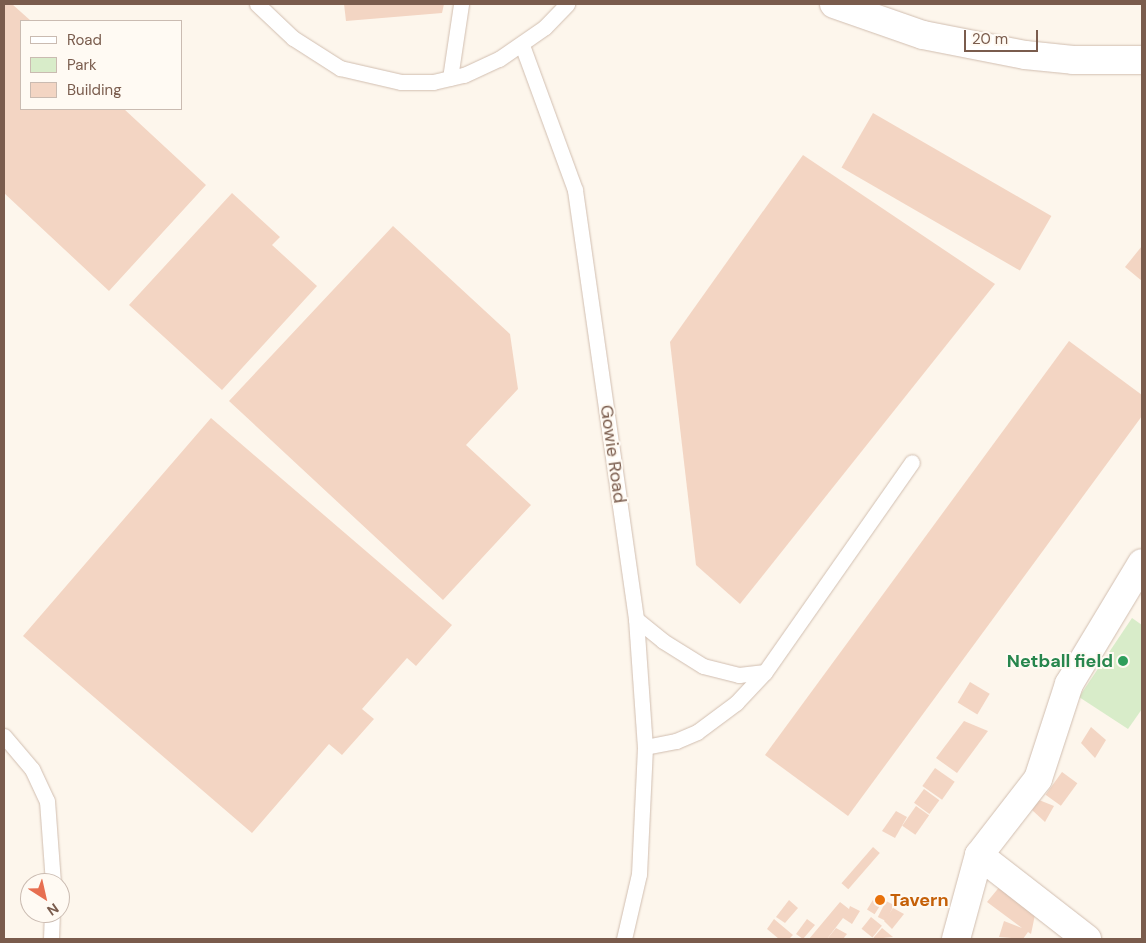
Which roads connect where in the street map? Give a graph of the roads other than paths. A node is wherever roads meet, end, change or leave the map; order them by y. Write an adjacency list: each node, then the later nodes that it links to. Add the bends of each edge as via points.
1 (259, 4): 7 (lane, via 293,38 340,68 401,82)
2 (461, 4): 7 (lane)
3 (567, 4): 5 (lane)
4 (849, 7): 6 (street, via 922,35 1025,56)
5 (522, 45): 7 (lane, via 499,59); 10 (lane, Gowie Road, via 575,190)
6 (1142, 60)
7 (450, 78)
8 (912, 462): 11 (lane)
9 (1142, 563): 14 (street, via 1069,684 1038,779)
10 (636, 619): 11 (lane, via 663,641 703,666 739,675); 13 (lane, Gowie Road)
11 (765, 672): 13 (lane, via 736,703 697,732 676,742)
12 (4, 736): 15 (lane, via 32,769 47,802)
13 (645, 747): 18 (lane, Gowie Road, via 639,874)
14 (979, 856): 19 (street); 20 (street)
15 (51, 873)
16 (52, 923): 17 (lane)
17 (51, 939)
18 (624, 939)
19 (956, 939)
20 (1088, 939)

